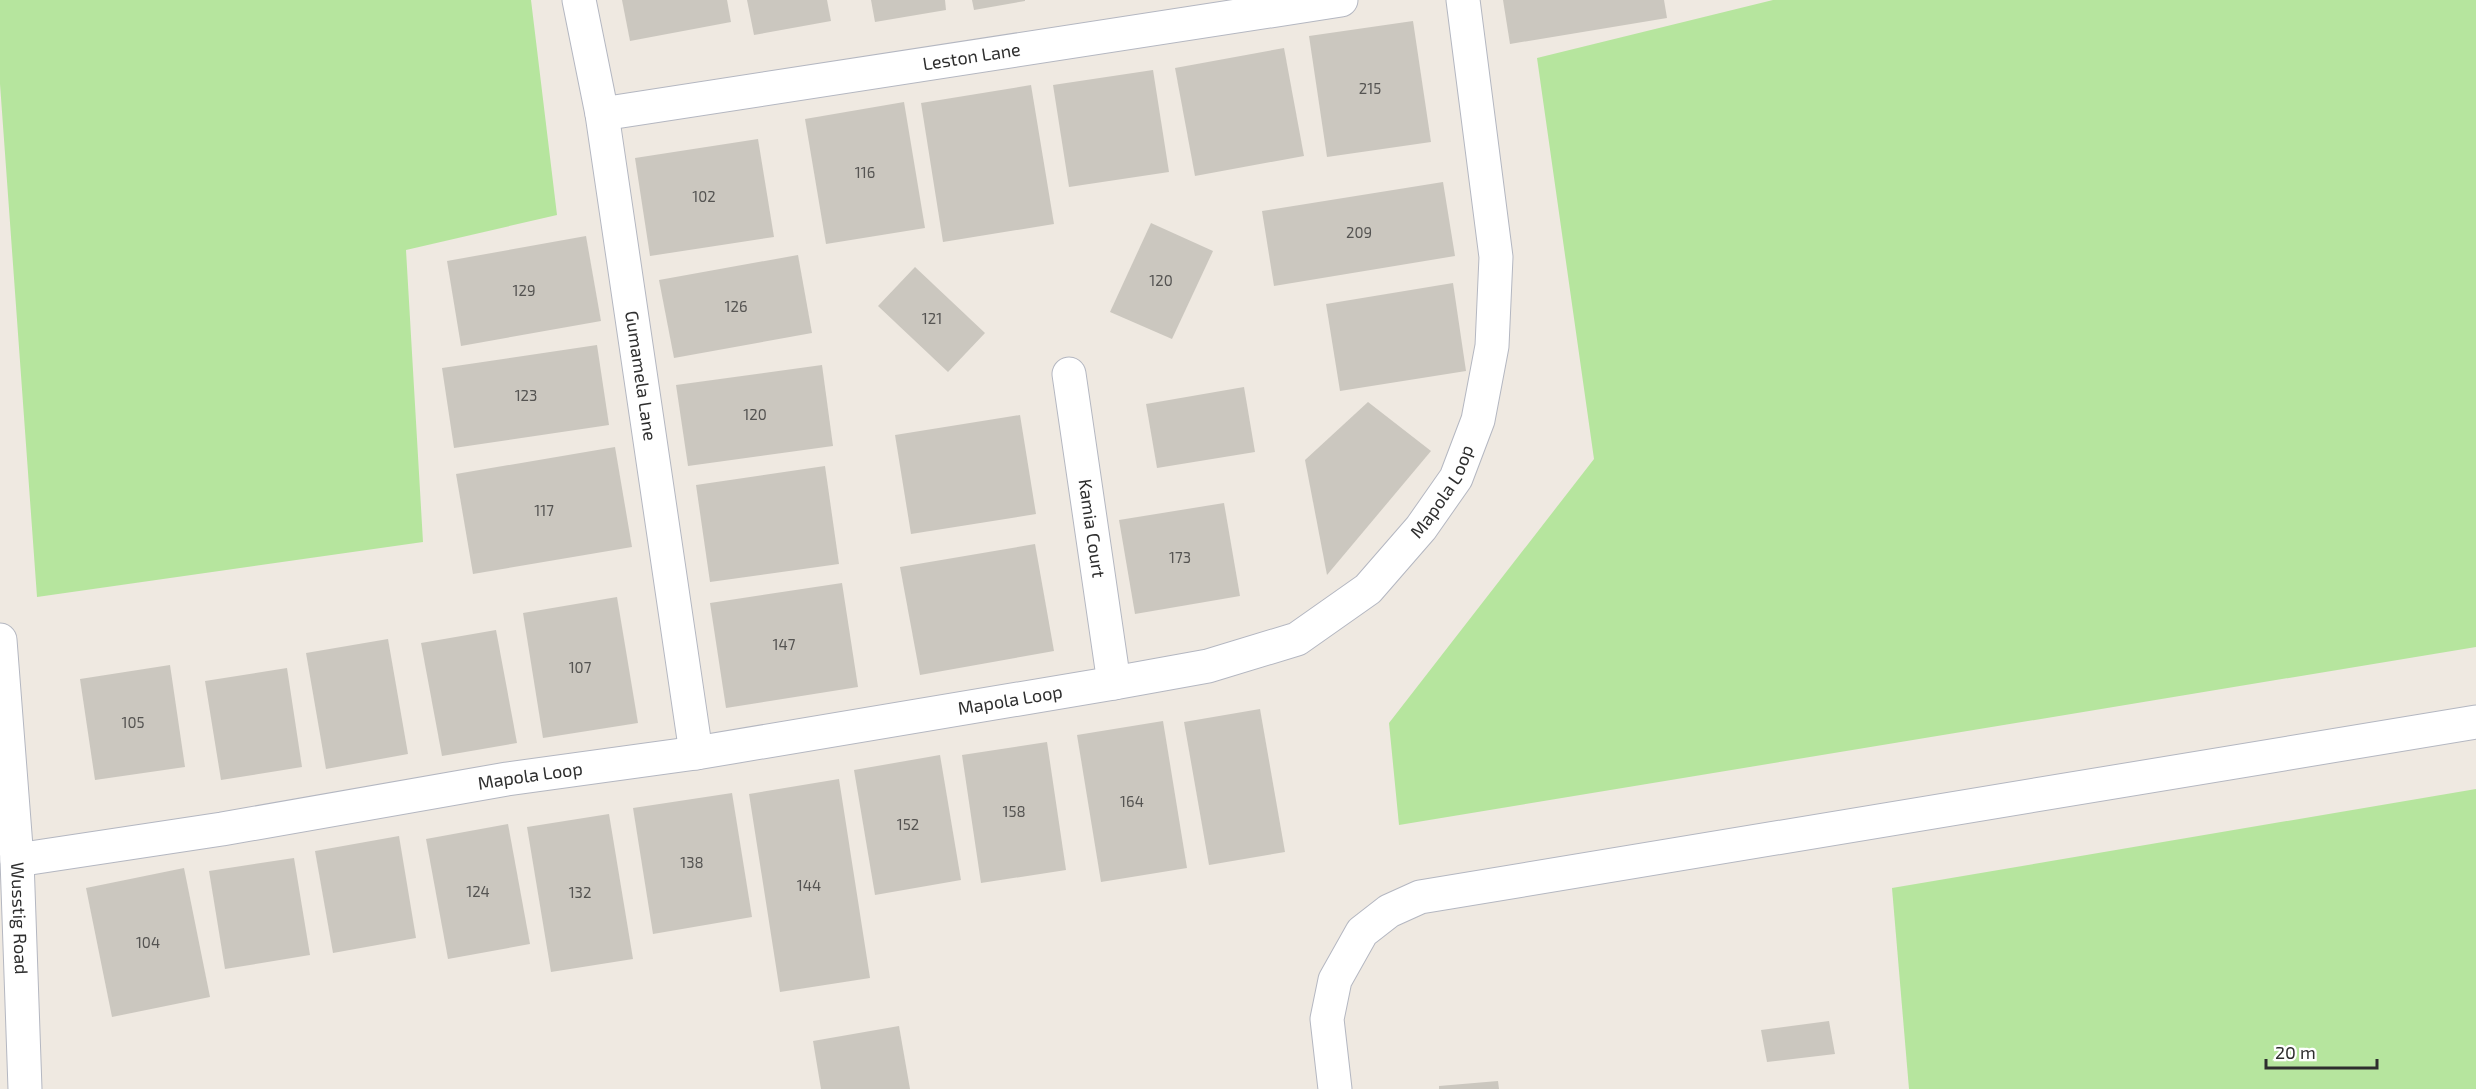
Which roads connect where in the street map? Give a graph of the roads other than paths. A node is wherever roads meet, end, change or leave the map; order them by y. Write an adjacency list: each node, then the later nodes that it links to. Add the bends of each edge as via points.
1 (579, 0): 4 (street, Gumamela Lane)
2 (1341, 0): 4 (street, Leston Lane)
3 (1463, 0): 7 (street, Mapola Loop, via 1496,257 1492,346 1478,420 1455,478 1421,528 1368,589 1297,639 1208,666)
4 (602, 114): 10 (street, Gumamela Lane)
5 (1069, 374): 7 (street, Kamia Court)
6 (0, 640): 9 (street, Wusstig Road)
7 (1114, 683): 10 (street, Mapola Loop)
8 (2476, 722): 13 (street, via 1420,897 1389,911 1362,932 1335,980 1327,1019)
9 (3, 735): 11 (street, Wusstig Road)
10 (696, 753): 11 (street, Mapola Loop, via 507,779)
11 (17, 860): 12 (street, Wusstig Road)
12 (25, 1089)
13 (1335, 1089)

